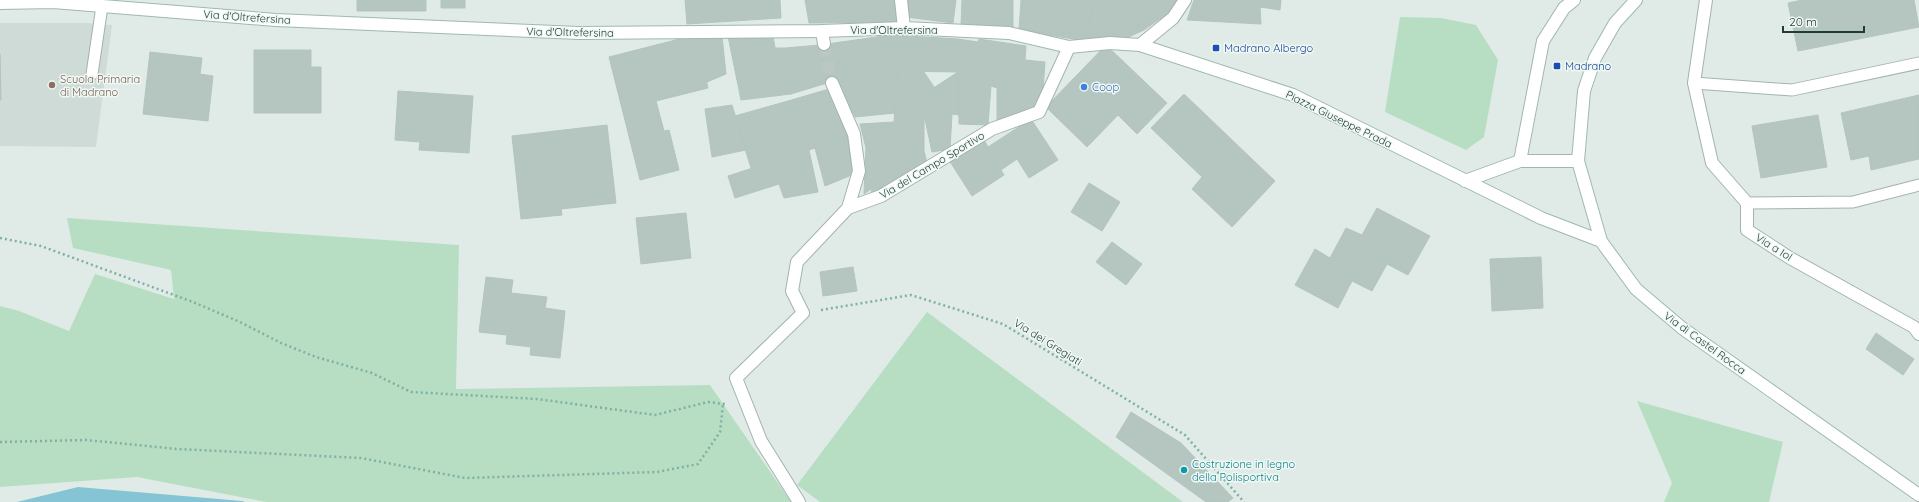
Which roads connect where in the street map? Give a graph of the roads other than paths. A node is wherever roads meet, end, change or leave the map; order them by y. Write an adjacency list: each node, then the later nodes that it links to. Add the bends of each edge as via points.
1 (901, 0): 9 (street)
2 (1185, 0): 12 (street, via 1173,18)
3 (1574, 0): 18 (street, via 1564,8 1544,41)
4 (1636, 0): 19 (street, Via di Castel Rocca, via 1615,23 1595,58 1584,91)
5 (1706, 0): 17 (street)
6 (53, 1): 7 (street, Via d'Oltrefersina); 8 (street, Via d'Oltrefersina)
7 (0, 3)
8 (102, 6): 10 (street, Via d'Oltrefersina, via 276,20 579,33); 15 (lane)
9 (904, 28): 10 (street, Via d'Oltrefersina); 13 (street, Via d'Oltrefersina, via 1009,33)
10 (822, 31): 11 (street)
11 (824, 44)
12 (1140, 44): 13 (street, Via d'Oltrefersina, via 1110,43); 20 (street, Piazza Giuseppe Prada, via 1293,95)
13 (1069, 47): 23 (street, Via del Campo Sportivo, via 1039,112 992,129 881,196)
14 (1919, 64): 17 (lane, via 1792,90)
15 (92, 74)
16 (832, 83): 23 (street, via 854,134 858,164)
17 (1694, 83): 22 (street, via 1712,163)
18 (1520, 161): 19 (street); 20 (street)
19 (1578, 161): 24 (street, Via di Castel Rocca)
20 (1465, 181): 24 (street, Piazza Giuseppe Prada, via 1541,218)
21 (1919, 185): 22 (lane, via 1853,202)
22 (1747, 203): 25 (street, Via a Iol, via 1747,230 1790,258 1914,327)
23 (848, 208): 27 (street, Via del Campo Sportivo, via 798,262 792,291 803,313 736,378 761,441)
24 (1601, 241): 26 (street, Via di Castel Rocca, via 1636,289 1682,328)
25 (1919, 334)
26 (1919, 495)
27 (799, 502)

